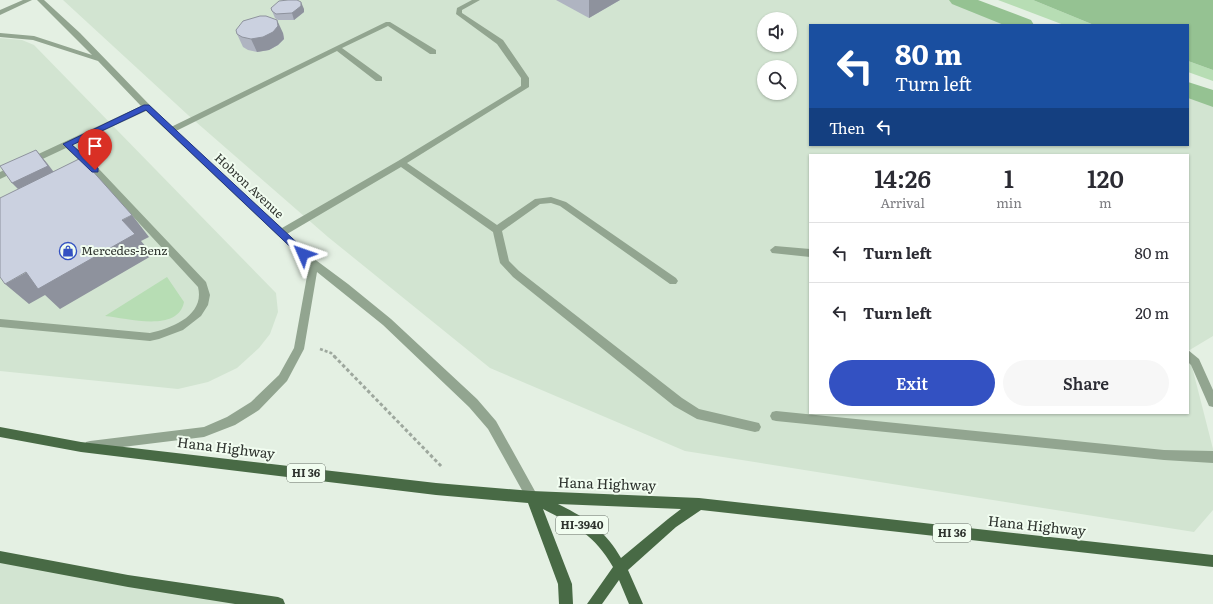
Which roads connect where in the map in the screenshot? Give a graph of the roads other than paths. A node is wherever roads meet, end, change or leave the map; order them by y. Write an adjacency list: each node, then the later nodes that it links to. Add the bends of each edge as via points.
1 (15, 0): 5 (street)
2 (29, 0): 6 (street)
3 (40, 0): 10 (street, Hobron Avenue)
4 (477, 0): 15 (street, via 459,9 459,14 500,42 525,78 525,87)
5 (0, 6)
6 (0, 13)
7 (0, 35): 10 (street, via 34,38)
8 (337, 48): 9 (street, via 388,23); 11 (street); 13 (street)
9 (433, 52)
10 (100, 59): 12 (street, Hobron Avenue)
11 (379, 79)
12 (147, 107): 13 (street, Hobron Avenue); 14 (street)
13 (171, 130): 18 (street, Hobron Avenue)
14 (67, 144): 16 (street); 23 (street, via 95,170 203,285 203,302 196,314 185,324 166,334 150,337)
15 (401, 163): 17 (street); 18 (street)
16 (0, 176)
17 (497, 230): 22 (street, via 538,201 551,200 563,204); 27 (street, via 506,263 516,274 678,402 697,414)
18 (281, 233): 21 (street, Hobron Avenue)
19 (775, 250): 20 (street)
20 (809, 253)
21 (314, 264): 29 (street, via 299,349 283,378 254,406 231,421 204,432); 31 (street, Hobron Avenue, via 387,322 473,403 492,425)
22 (673, 281)
23 (0, 323)
24 (1189, 356): 25 (street, via 1195,362)
25 (1213, 402)
26 (776, 416): 30 (street, via 1164,455)
27 (755, 427)
28 (0, 432): 29 (main road, Hana Highway / HI 36)
29 (81, 447): 31 (main road, Hana Highway / HI 36, via 436,489)
30 (1213, 457)
31 (532, 497): 32 (main road, Hana Highway / HI 36); 35 (main road, HI-3940, via 573,519 600,538); 38 (main road, via 565,584)
32 (699, 504): 34 (main road, Hana Highway / HI 36); 35 (main road, via 672,523)
33 (0, 557): 36 (main road)
34 (1210, 558)
35 (620, 568): 39 (main road); 40 (main road, HI-3940)
36 (226, 600): 37 (main road)
37 (278, 604)
38 (566, 604)
39 (594, 604)
40 (636, 604)

